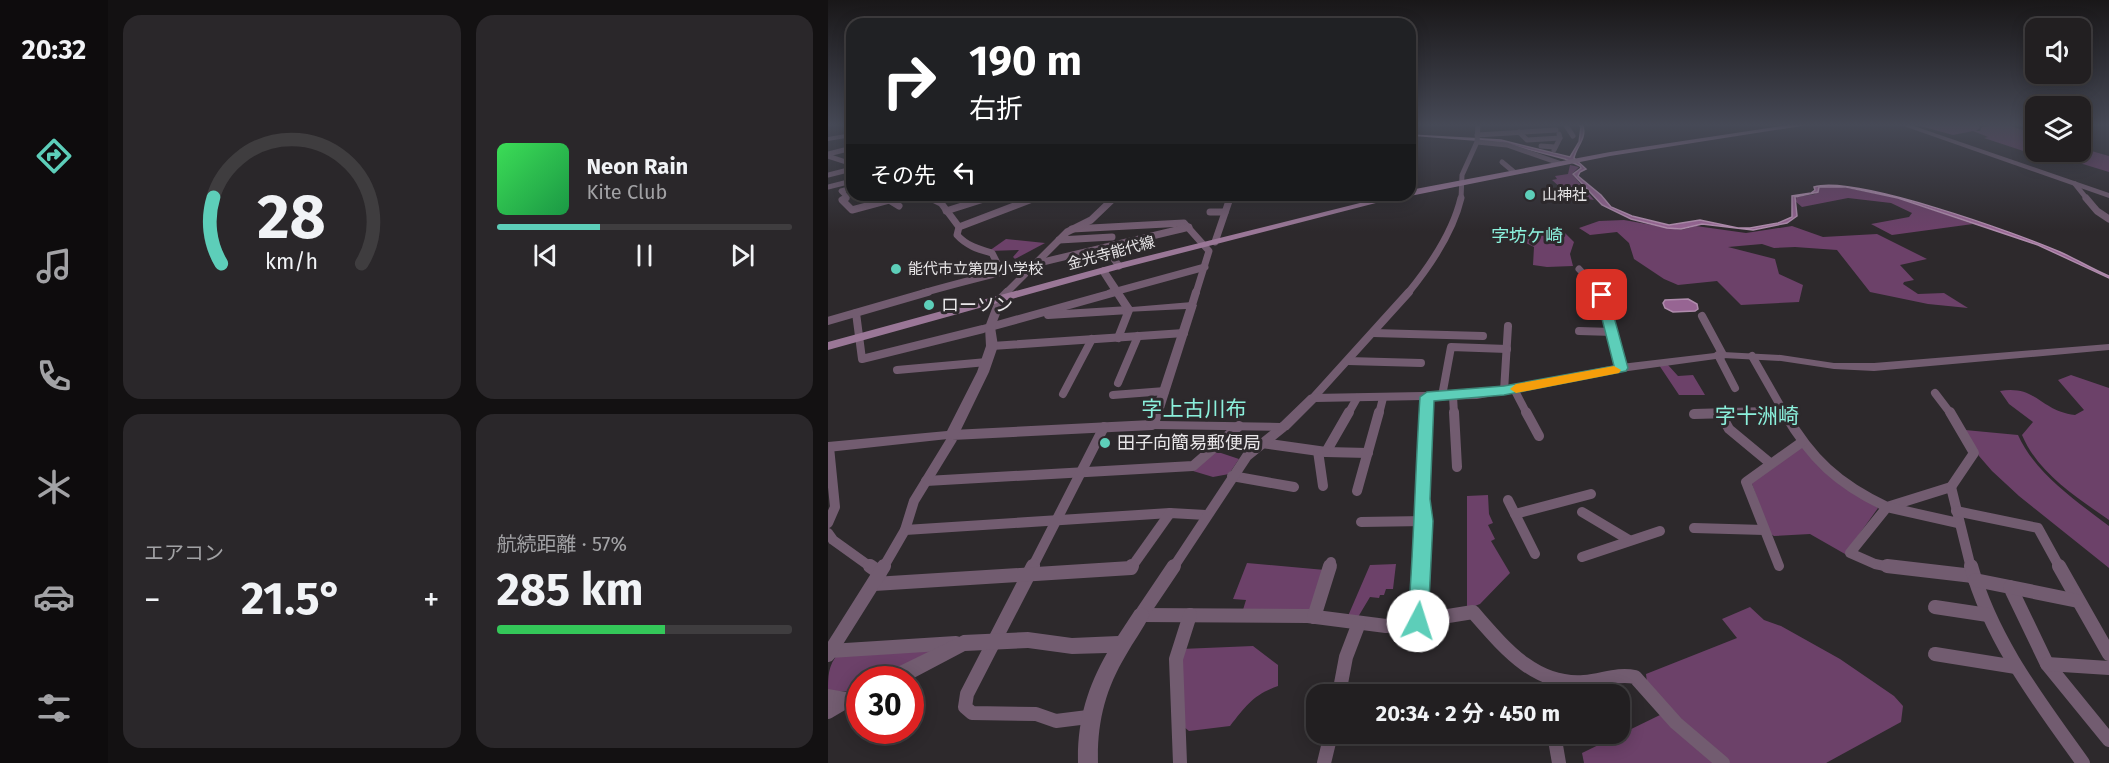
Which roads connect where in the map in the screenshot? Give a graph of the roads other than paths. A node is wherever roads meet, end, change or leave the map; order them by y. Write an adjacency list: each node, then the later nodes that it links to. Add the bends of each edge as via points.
1 (842, 160): 6 (street); 9 (street)
2 (1467, 160): 14 (street)
3 (1555, 160): 8 (street)
4 (1576, 160): 8 (main road)
5 (2004, 160): 15 (street)
6 (846, 162)
7 (1502, 162): 11 (street)
8 (1563, 162): 11 (main road)
9 (828, 164)
10 (846, 171): 12 (street)
11 (1514, 172): 14 (main road)
12 (828, 176)
13 (846, 182): 16 (street)
14 (1463, 182): 17 (main road); 61 (street, via 1457,215 1425,273)
15 (2074, 184): 18 (street); 32 (street)
16 (828, 187)
17 (1416, 192)
18 (2109, 196)
19 (846, 198): 20 (street, via 842,200 852,210)
20 (885, 201)
21 (891, 201): 28 (street)
22 (938, 201): 29 (street)
23 (977, 201): 29 (street)
24 (1026, 201): 33 (street)
25 (1111, 201): 36 (street, via 1091,220)
26 (1229, 201): 31 (street)
27 (1379, 201): 39 (main road, 金光寺能代線)
28 (899, 206)
29 (946, 211): 33 (street)
30 (1210, 212): 31 (street)
31 (1225, 212): 39 (street)
32 (2109, 219)
33 (958, 227): 47 (street, via 957,235 962,242 992,253)
34 (1117, 227): 35 (street, via 1184,223); 36 (street); 37 (street)
35 (1189, 227): 40 (street); 41 (street)
36 (1072, 230): 38 (street)
37 (1112, 237): 38 (street); 41 (street)
38 (1059, 240): 42 (street)
39 (1215, 242): 40 (main road, 金光寺能代線)
40 (1203, 244): 43 (main road, 金光寺能代線); 44 (street, via 1209,251)
41 (1106, 248): 42 (street); 43 (street)
42 (1034, 266): 47 (street); 49 (street)
43 (1119, 266): 46 (main road, 金光寺能代線)
44 (1205, 267): 48 (street); 50 (street)
45 (1579, 268): 59 (street, via 1602,295)
46 (1103, 270): 48 (street); 49 (main road, 金光寺能代線)
47 (1001, 271): 52 (street)
48 (1116, 292): 51 (street); 53 (street)
49 (1001, 298): 57 (street); 64 (main road, 金光寺能代線)
50 (1192, 305): 51 (street); 60 (street)
51 (1130, 310): 53 (street); 65 (street)
52 (856, 313): 55 (street); 64 (street)
53 (1030, 316): 57 (street)
54 (1702, 316): 71 (street)
55 (828, 321)
56 (1508, 326): 70 (street)
57 (990, 327): 64 (street, via 862,359); 68 (street)
58 (1579, 331): 59 (street)
59 (1613, 332): 76 (street)
60 (1184, 333): 62 (street); 81 (street)
61 (1373, 333): 63 (street); 73 (street)
62 (1138, 336): 65 (street); 78 (street)
63 (1483, 336)
64 (858, 338): 67 (main road, 金光寺能代線)
65 (1118, 338): 66 (street)
66 (1092, 339): 68 (street); 83 (street)
67 (828, 346)
68 (992, 346): 74 (street)
69 (2109, 347): 72 (street, via 1874,367)
70 (1507, 349): 80 (street); 85 (street, via 1451,347)
71 (1720, 355): 72 (street); 76 (street); 79 (street)
72 (1752, 356): 90 (street)
73 (1348, 361): 75 (street); 87 (street)
74 (987, 362): 77 (street); 97 (street)
75 (1421, 363)
76 (1621, 368): 80 (street)
77 (897, 370)
78 (1118, 383)
79 (1735, 388)
80 (1509, 390): 85 (street); 98 (street)
81 (1165, 391): 84 (street); 93 (street)
82 (1935, 393): 111 (street, via 1974,453)
83 (1063, 394)
84 (1113, 395)
85 (1447, 396): 86 (street); 105 (street)
86 (1427, 397): 89 (street); 122 (street, via 1422,499)
87 (1313, 398): 88 (street); 96 (street)
88 (1357, 398): 89 (street); 102 (street)
89 (1383, 398): 103 (street)
90 (1785, 412): 91 (street); 99 (street)
91 (1720, 413): 92 (street); 104 (street, via 1729,429)
92 (1694, 414)
93 (1152, 425): 94 (street); 95 (street)
94 (1239, 426): 96 (street); 106 (street, via 1193,466)
95 (1104, 427): 97 (street); 106 (street)
96 (1283, 427): 100 (street)
97 (952, 435): 101 (street); 108 (street)
98 (1539, 436)
99 (1802, 442): 104 (street); 115 (street, via 1833,476)
100 (1262, 444): 102 (street); 107 (street)
101 (829, 447): 124 (street, via 835,507)
102 (1322, 451): 103 (street); 109 (street)
103 (1368, 453): 112 (street)
104 (1770, 463): 127 (street, via 1746,482)
105 (1457, 466)
106 (1080, 473): 108 (street); 121 (street)
107 (1232, 476): 110 (street); 119 (street)
108 (926, 481): 126 (street, via 914,501)
109 (1323, 486)
110 (1294, 487)
111 (1951, 487): 115 (street); 120 (street)
112 (1357, 490)
113 (1591, 494): 118 (street)
114 (1509, 500): 118 (street)
115 (1887, 507): 120 (street); 136 (street, via 1850,553 1876,564)
116 (1582, 512): 130 (street)
117 (1170, 513): 119 (street); 121 (street); 135 (street, via 1131,568)
118 (1515, 514): 131 (street)
119 (1206, 515): 141 (street)
120 (1957, 517): 136 (street); 139 (street, via 2038,528)
121 (1055, 521): 126 (street); 135 (street)
122 (1425, 521): 123 (street); 145 (street)
123 (1361, 522)
124 (828, 523)
125 (1694, 528): 127 (street)
126 (905, 530): 137 (street)
127 (1764, 530): 134 (street)
128 (1660, 531): 130 (street)
129 (828, 533): 137 (street)
130 (1629, 540): 132 (street)
131 (1535, 554)
132 (1582, 556)
133 (1331, 562): 144 (street)
134 (1779, 566)
135 (1028, 575): 137 (street); 147 (street)
136 (1974, 578): 138 (street); 143 (street)
137 (877, 579): 150 (street)
138 (2010, 587): 139 (street); 153 (street)
139 (2078, 601): 152 (street)
140 (1935, 608): 143 (street)
141 (1141, 615): 142 (street); 149 (street)
142 (1190, 615): 144 (street); 167 (street, via 1176,659)
143 (1989, 615): 155 (street)
144 (1314, 617): 146 (street)
145 (1418, 621): 146 (street, via 1386,626); 157 (street, via 1473,612 1499,642)
146 (1359, 623): 158 (street)
147 (997, 640): 148 (street); 149 (street, via 1072,646); 162 (street, via 967,694 965,707 972,713 1036,714 1056,721)
148 (963, 643): 150 (street); 154 (street)
149 (1122, 644): 162 (street, via 1104,674)
150 (829, 653)
151 (1935, 654): 155 (street)
152 (2109, 654)
153 (2047, 664): 156 (street); 163 (street)
154 (918, 666)
155 (2016, 667): 171 (street)
156 (2109, 668)
157 (1536, 674): 159 (street); 170 (street, via 1582,682 1635,677 1674,721)
158 (1340, 684)
159 (1540, 684)
160 (845, 698): 161 (street)
161 (828, 712)
162 (1088, 717): 166 (street)
163 (2109, 740)
164 (1328, 744): 168 (street)
165 (1556, 744): 169 (street)
166 (1088, 763)
167 (1179, 763)
168 (1324, 763)
169 (1559, 763)
170 (1723, 763)
171 (2083, 763)

